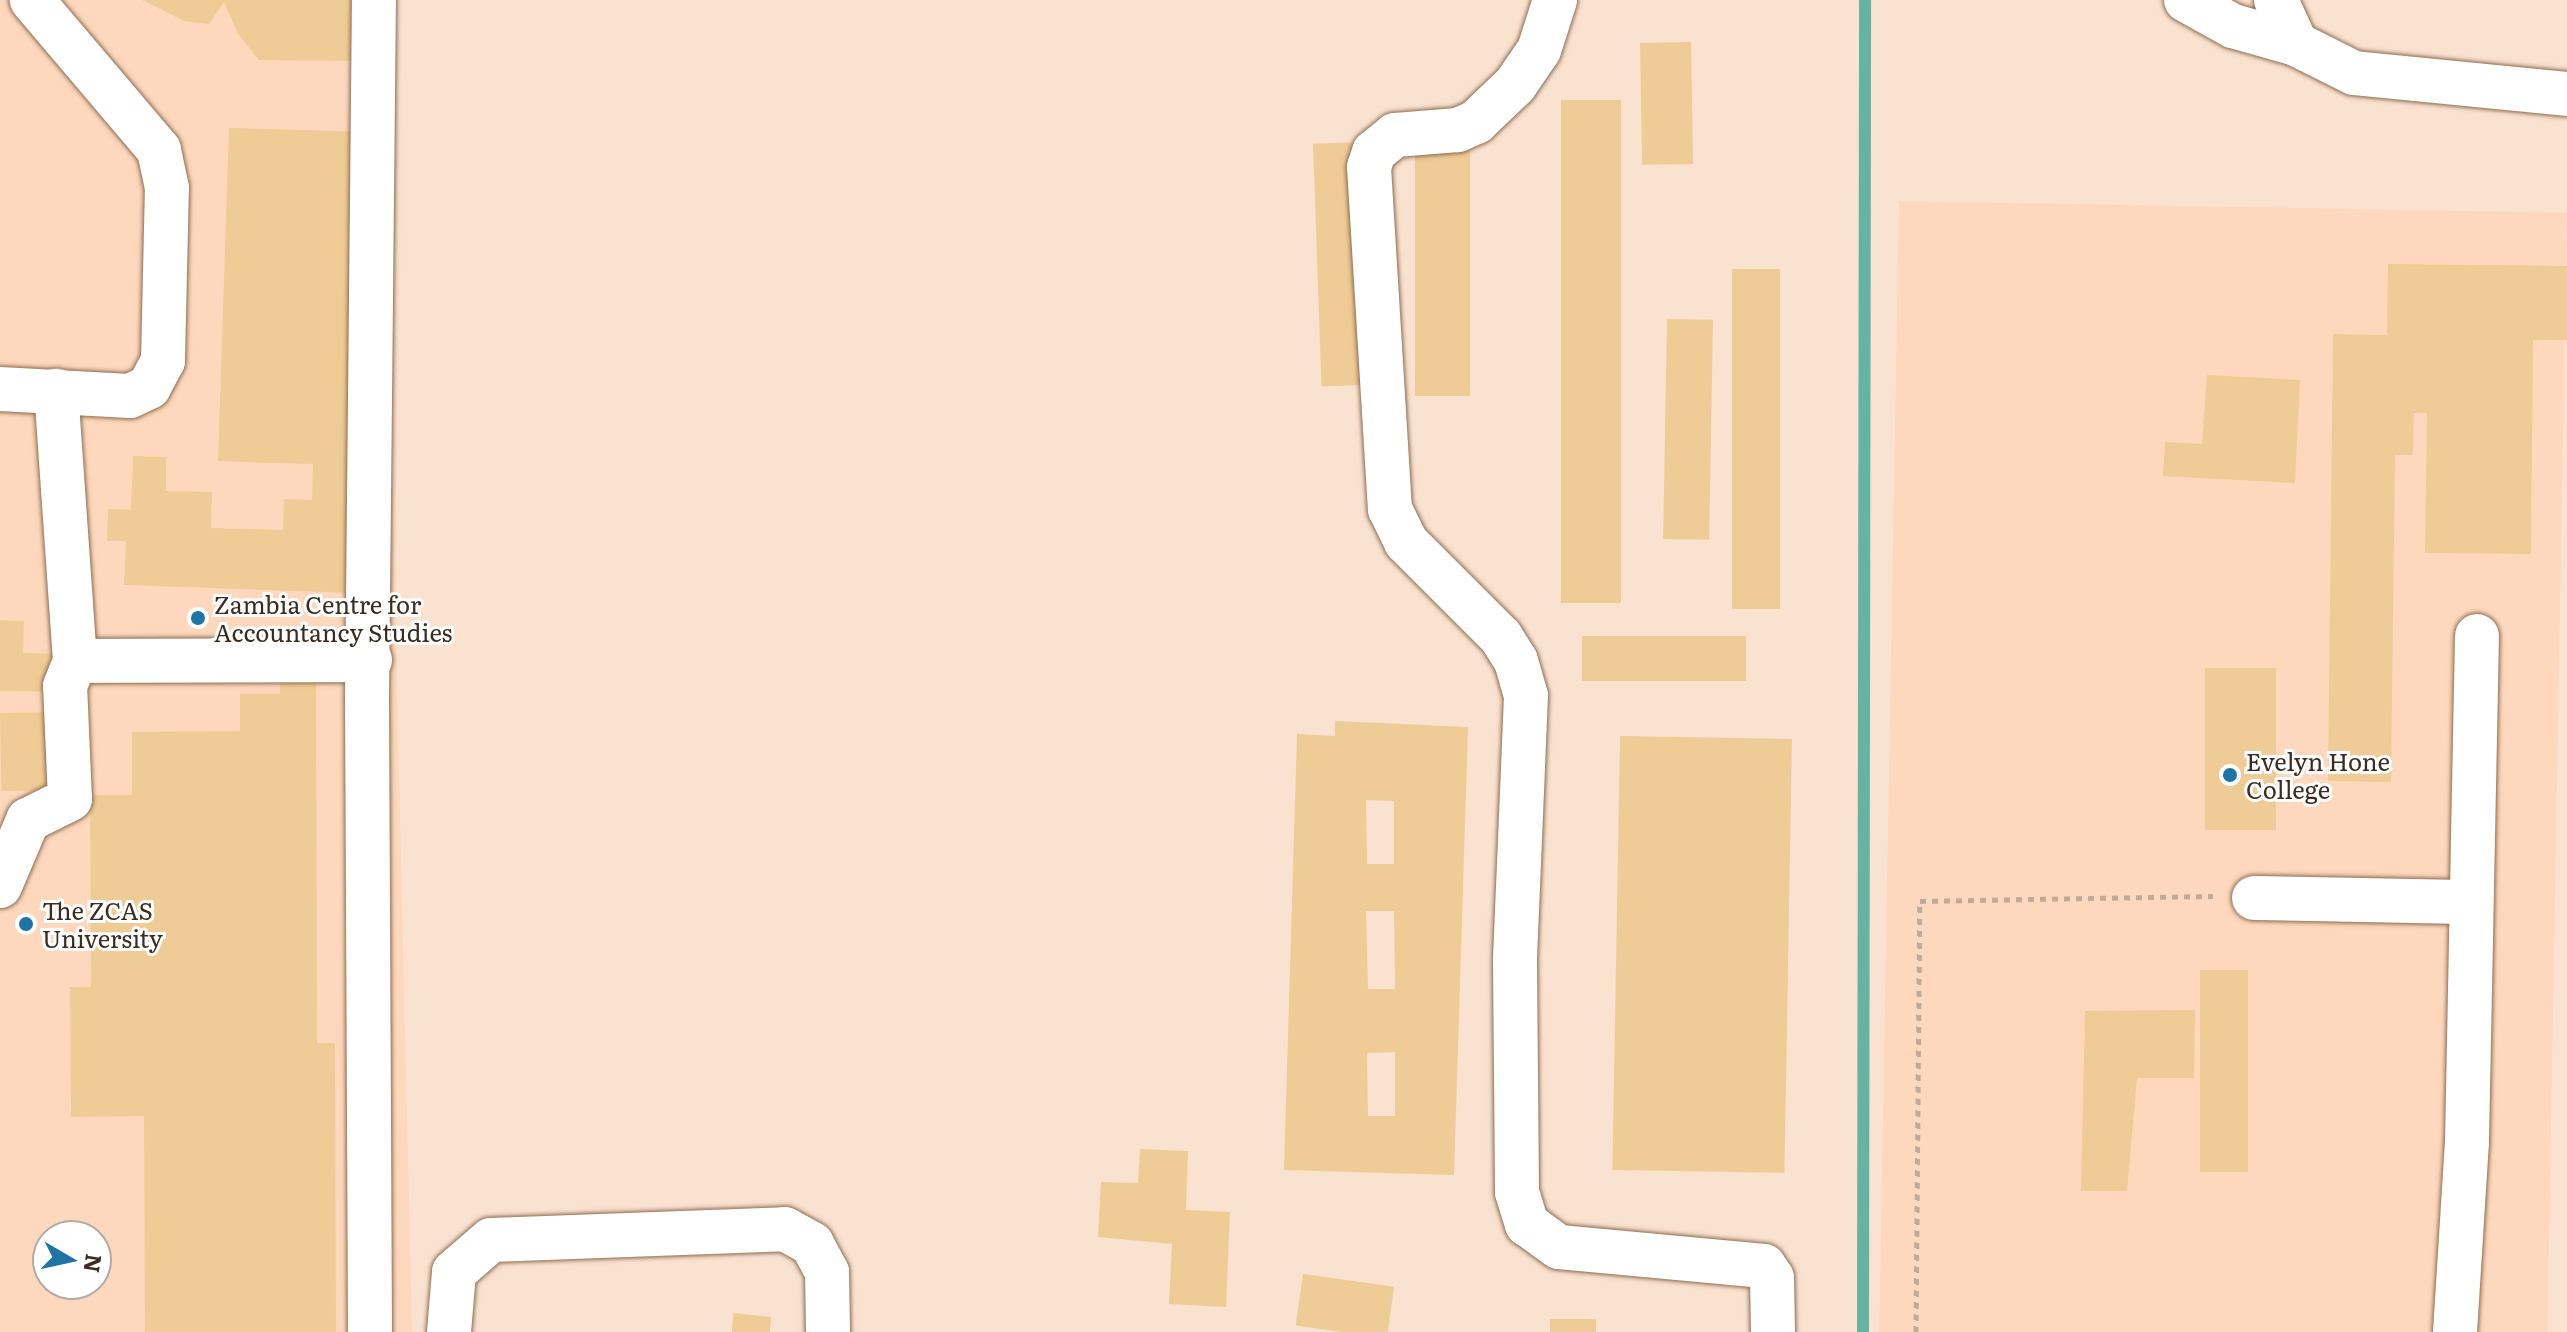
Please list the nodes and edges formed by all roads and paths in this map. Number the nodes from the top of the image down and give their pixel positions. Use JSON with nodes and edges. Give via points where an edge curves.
{"nodes":[{"id":1,"x":32,"y":0,"type":"edge"},
{"id":2,"x":374,"y":0,"type":"edge"},
{"id":3,"x":1555,"y":0,"type":"edge"},
{"id":4,"x":2186,"y":0,"type":"edge"},
{"id":5,"x":2276,"y":0,"type":"edge"},
{"id":6,"x":2296,"y":44,"type":"junction"},
{"id":7,"x":2567,"y":94,"type":"edge"},
{"id":8,"x":0,"y":389,"type":"edge"},
{"id":9,"x":56,"y":391,"type":"junction"},
{"id":10,"x":2477,"y":636,"type":"dead end"},
{"id":11,"x":370,"y":660,"type":"junction"},
{"id":12,"x":75,"y":661,"type":"junction"},
{"id":13,"x":0,"y":886,"type":"edge"},
{"id":14,"x":2254,"y":898,"type":"joint"},
{"id":15,"x":2469,"y":902,"type":"junction"},
{"id":16,"x":370,"y":1332,"type":"edge"},
{"id":17,"x":449,"y":1332,"type":"edge"},
{"id":18,"x":828,"y":1332,"type":"edge"},
{"id":19,"x":1773,"y":1332,"type":"edge"},
{"id":20,"x":1916,"y":1332,"type":"edge"},
{"id":21,"x":2455,"y":1332,"type":"edge"}],
"edges":[{"from":1,"to":9,"type":"lane","via":[[159,150],[167,188],[163,361],[149,387],[130,396]]},
{"from":2,"to":11,"type":"lane"},
{"from":3,"to":19,"type":"lane","via":[[1539,50],[1515,85],[1483,115],[1458,130],[1395,135],[1374,152],[1369,167],[1390,509],[1406,542],[1501,637],[1516,661],[1526,696],[1515,976],[1517,1192],[1527,1224],[1559,1247],[1764,1266],[1772,1278]]},
{"from":4,"to":6,"type":"lane","via":[[2233,26]]},
{"from":5,"to":6,"type":"lane"},
{"from":6,"to":7,"type":"lane","via":[[2354,73]]},
{"from":8,"to":9,"type":"lane"},
{"from":9,"to":12,"type":"lane"},
{"from":10,"to":15,"type":"lane"},
{"from":11,"to":12,"type":"lane"},
{"from":11,"to":16,"type":"lane"},
{"from":12,"to":13,"type":"lane","via":[[65,686],[70,799],[28,820]]},
{"from":14,"to":15,"type":"lane"},
{"from":14,"to":20,"type":"path","via":[[1920,901]]},
{"from":15,"to":21,"type":"lane","via":[[2467,1142]]},
{"from":17,"to":18,"type":"lane","via":[[454,1272],[491,1240],[785,1229],[812,1244],[827,1272]]}]}
